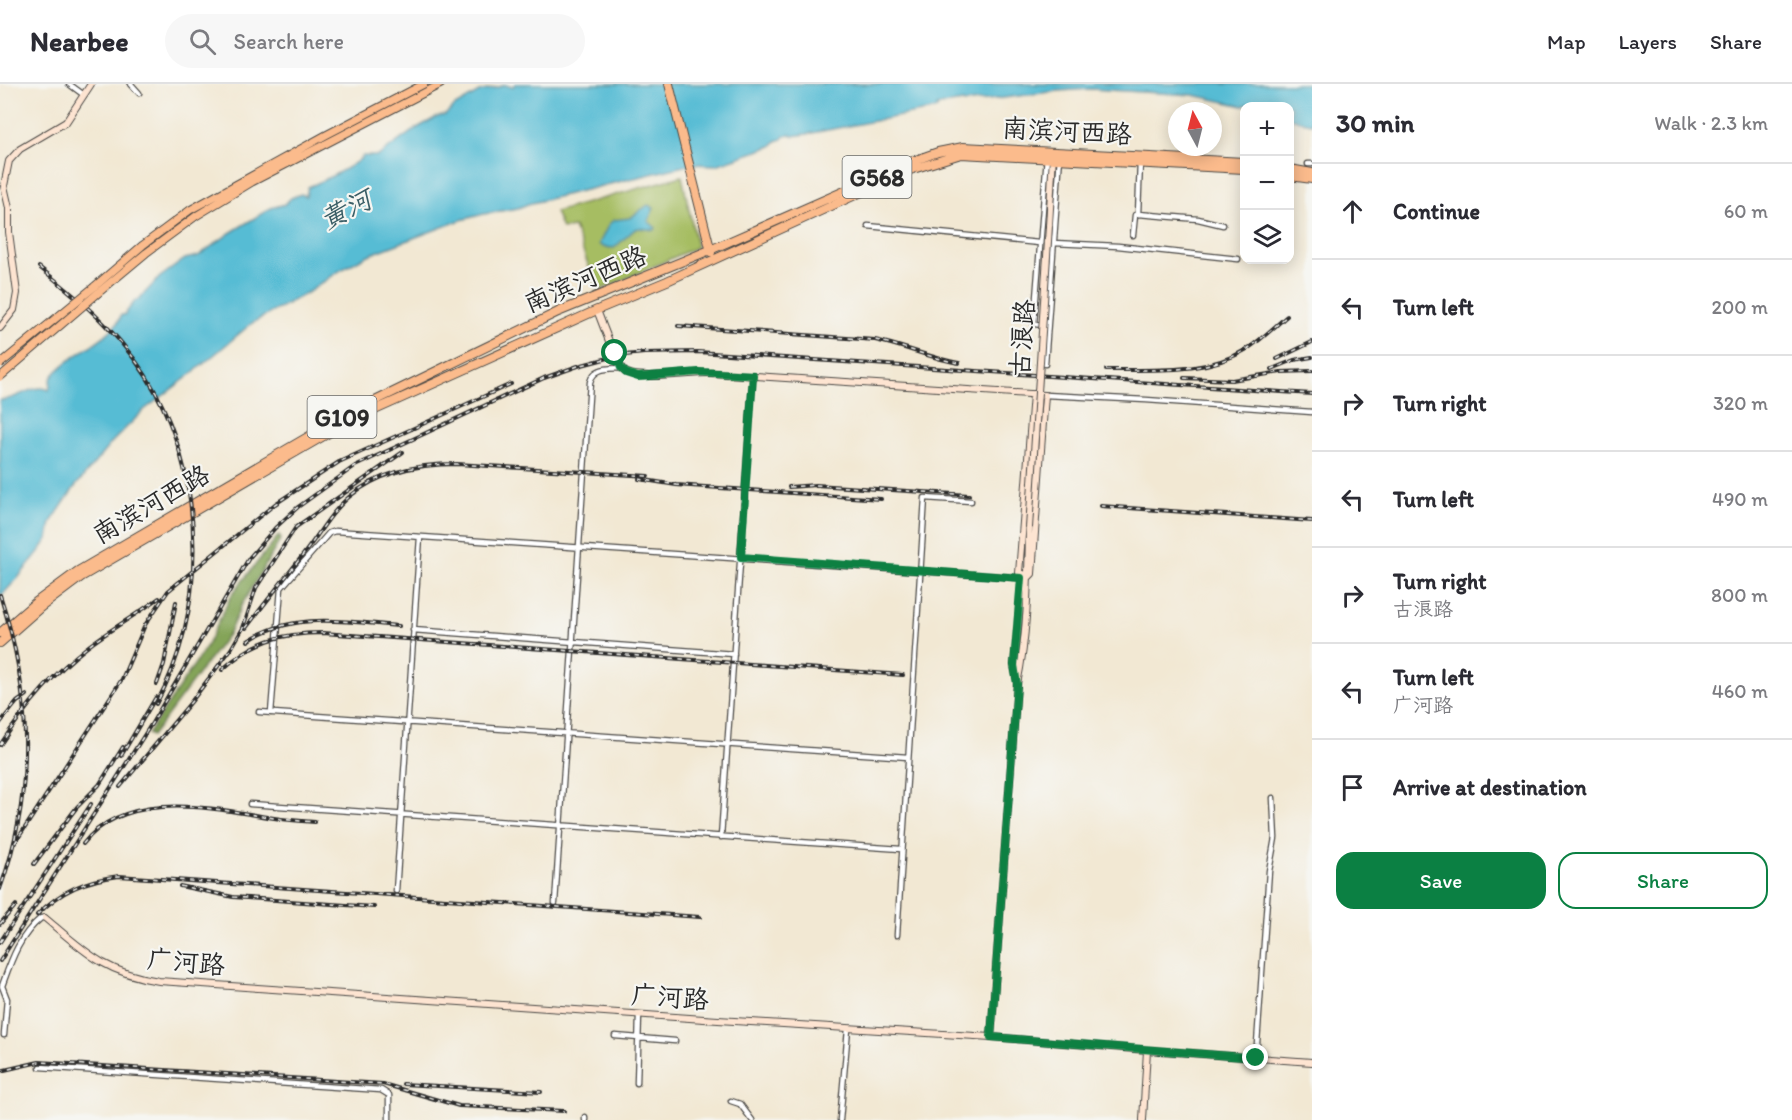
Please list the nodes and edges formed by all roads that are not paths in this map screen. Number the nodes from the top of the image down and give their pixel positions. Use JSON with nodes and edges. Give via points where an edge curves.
{"nodes":[{"id":1,"x":69,"y":84,"type":"edge"},
{"id":2,"x":91,"y":84,"type":"edge"},
{"id":3,"x":131,"y":84,"type":"edge"},
{"id":4,"x":424,"y":84,"type":"edge"},
{"id":5,"x":441,"y":84,"type":"edge"},
{"id":6,"x":669,"y":84,"type":"edge"},
{"id":7,"x":139,"y":93,"type":"dead end"},
{"id":8,"x":84,"y":95,"type":"junction"},
{"id":9,"x":1053,"y":154,"type":"junction"},
{"id":10,"x":1140,"y":162,"type":"junction"},
{"id":11,"x":1240,"y":162,"type":"edge"},
{"id":12,"x":1240,"y":169,"type":"edge"},
{"id":13,"x":1294,"y":170,"type":"edge"},
{"id":14,"x":1312,"y":173,"type":"edge"},
{"id":15,"x":1294,"y":177,"type":"edge"},
{"id":16,"x":251,"y":179,"type":"junction"},
{"id":17,"x":1312,"y":179,"type":"edge"},
{"id":18,"x":1138,"y":214,"type":"junction"},
{"id":19,"x":1223,"y":225,"type":"dead end"},
{"id":20,"x":868,"y":226,"type":"dead end"},
{"id":21,"x":1133,"y":235,"type":"dead end"},
{"id":22,"x":1039,"y":243,"type":"junction"},
{"id":23,"x":1054,"y":243,"type":"junction"},
{"id":24,"x":710,"y":249,"type":"junction"},
{"id":25,"x":1238,"y":259,"type":"dead end"},
{"id":26,"x":714,"y":260,"type":"junction"},
{"id":27,"x":96,"y":290,"type":"junction"},
{"id":28,"x":597,"y":310,"type":"junction"},
{"id":29,"x":1048,"y":325,"type":"junction"},
{"id":30,"x":0,"y":328,"type":"edge"},
{"id":31,"x":0,"y":364,"type":"edge"},
{"id":32,"x":1045,"y":364,"type":"dead end"},
{"id":33,"x":621,"y":368,"type":"junction"},
{"id":34,"x":753,"y":375,"type":"junction"},
{"id":35,"x":0,"y":377,"type":"edge"},
{"id":36,"x":1033,"y":394,"type":"junction"},
{"id":37,"x":1046,"y":395,"type":"junction"},
{"id":38,"x":1312,"y":412,"type":"edge"},
{"id":39,"x":971,"y":501,"type":"dead end"},
{"id":40,"x":420,"y":537,"type":"junction"},
{"id":41,"x":578,"y":548,"type":"junction"},
{"id":42,"x":741,"y":557,"type":"junction"},
{"id":43,"x":920,"y":570,"type":"junction"},
{"id":44,"x":1025,"y":578,"type":"junction"},
{"id":45,"x":413,"y":630,"type":"junction"},
{"id":46,"x":0,"y":633,"type":"edge"},
{"id":47,"x":573,"y":641,"type":"junction"},
{"id":48,"x":0,"y":643,"type":"edge"},
{"id":49,"x":734,"y":654,"type":"junction"},
{"id":50,"x":259,"y":712,"type":"dead end"},
{"id":51,"x":271,"y":713,"type":"junction"},
{"id":52,"x":407,"y":722,"type":"junction"},
{"id":53,"x":567,"y":733,"type":"junction"},
{"id":54,"x":727,"y":744,"type":"junction"},
{"id":55,"x":908,"y":757,"type":"junction"},
{"id":56,"x":1273,"y":798,"type":"dead end"},
{"id":57,"x":250,"y":804,"type":"dead end"},
{"id":58,"x":400,"y":815,"type":"junction"},
{"id":59,"x":559,"y":827,"type":"junction"},
{"id":60,"x":721,"y":837,"type":"junction"},
{"id":61,"x":901,"y":849,"type":"junction"},
{"id":62,"x":396,"y":891,"type":"dead end"},
{"id":63,"x":555,"y":903,"type":"dead end"},
{"id":64,"x":45,"y":918,"type":"joint"},
{"id":65,"x":897,"y":935,"type":"dead end"},
{"id":66,"x":639,"y":1015,"type":"junction"},
{"id":67,"x":848,"y":1029,"type":"junction"},
{"id":68,"x":4,"y":1035,"type":"dead end"},
{"id":69,"x":615,"y":1036,"type":"dead end"},
{"id":70,"x":991,"y":1037,"type":"junction"},
{"id":71,"x":639,"y":1038,"type":"junction"},
{"id":72,"x":675,"y":1041,"type":"dead end"},
{"id":73,"x":1147,"y":1050,"type":"junction"},
{"id":74,"x":1256,"y":1058,"type":"junction"},
{"id":75,"x":1312,"y":1062,"type":"edge"},
{"id":76,"x":40,"y":1067,"type":"dead end"},
{"id":77,"x":637,"y":1083,"type":"dead end"},
{"id":78,"x":731,"y":1101,"type":"dead end"},
{"id":79,"x":389,"y":1120,"type":"edge"},
{"id":80,"x":752,"y":1120,"type":"edge"},
{"id":81,"x":840,"y":1120,"type":"edge"},
{"id":82,"x":1143,"y":1120,"type":"edge"}],
"edges":[{"from":1,"to":8,"type":"street"},
{"from":2,"to":8,"type":"street"},
{"from":3,"to":7,"type":"street"},
{"from":4,"to":16,"type":"main road"},
{"from":5,"to":16,"type":"main road"},
{"from":6,"to":24,"type":"highway"},
{"from":8,"to":30,"type":"street","via":[[66,122],[20,149],[9,162],[4,186],[17,294],[15,310]]},
{"from":9,"to":10,"type":"highway","name":"南滨河西路","number":"G568"},
{"from":9,"to":11,"type":"highway","name":"南滨河西路","number":"G568"},
{"from":9,"to":22,"type":"street"},
{"from":9,"to":23,"type":"street"},
{"from":9,"to":24,"type":"highway","name":"南滨河西路","number":"G568","via":[[963,147],[938,152]]},
{"from":9,"to":26,"type":"highway","name":"南滨河西路","number":"G568","via":[[961,154],[944,159],[910,170]]},
{"from":9,"to":44,"type":"street","name":"古浪路","bridge":true},
{"from":10,"to":12,"type":"highway","name":"南滨河西路","number":"G568"},
{"from":10,"to":18,"type":"street"},
{"from":13,"to":14,"type":"highway"},
{"from":15,"to":17,"type":"highway"},
{"from":16,"to":27,"type":"main road","via":[[190,210],[144,245]]},
{"from":18,"to":19,"type":"street"},
{"from":18,"to":21,"type":"street"},
{"from":20,"to":22,"type":"street"},
{"from":22,"to":29,"type":"street","via":[[1034,324]]},
{"from":23,"to":25,"type":"street"},
{"from":23,"to":29,"type":"street"},
{"from":24,"to":26,"type":"highway"},
{"from":24,"to":46,"type":"highway","name":"南滨河西路","number":"G109","via":[[558,312],[342,417],[78,571]]},
{"from":26,"to":28,"type":"highway","number":"G109"},
{"from":27,"to":31,"type":"main road","bridge":true},
{"from":27,"to":35,"type":"main road","bridge":true},
{"from":28,"to":33,"type":"street"},
{"from":28,"to":48,"type":"highway","name":"南滨河西路","number":"G109","via":[[346,423],[81,577]]},
{"from":29,"to":32,"type":"street"},
{"from":33,"to":34,"type":"street","via":[[638,377],[699,372]]},
{"from":33,"to":41,"type":"street","via":[[599,370],[591,376]]},
{"from":34,"to":36,"type":"street"},
{"from":34,"to":42,"type":"street"},
{"from":36,"to":37,"type":"street"},
{"from":36,"to":44,"type":"street","name":"古浪路","via":[[1019,573]]},
{"from":37,"to":38,"type":"street"},
{"from":37,"to":44,"type":"street","name":"古浪路","via":[[1032,574]]},
{"from":39,"to":43,"type":"street","via":[[925,498]]},
{"from":40,"to":41,"type":"street"},
{"from":40,"to":45,"type":"street"},
{"from":40,"to":51,"type":"street","via":[[329,533],[283,584]]},
{"from":41,"to":42,"type":"street"},
{"from":41,"to":47,"type":"street"},
{"from":42,"to":43,"type":"street"},
{"from":42,"to":49,"type":"street"},
{"from":43,"to":44,"type":"street"},
{"from":43,"to":55,"type":"street"},
{"from":44,"to":70,"type":"street","name":"古浪路","via":[[1014,665],[1017,684]]},
{"from":45,"to":47,"type":"street"},
{"from":45,"to":52,"type":"street"},
{"from":47,"to":49,"type":"street"},
{"from":47,"to":53,"type":"street"},
{"from":49,"to":54,"type":"street"},
{"from":50,"to":51,"type":"street"},
{"from":51,"to":52,"type":"street"},
{"from":52,"to":53,"type":"street"},
{"from":52,"to":58,"type":"street"},
{"from":53,"to":54,"type":"street"},
{"from":53,"to":59,"type":"street"},
{"from":54,"to":55,"type":"street"},
{"from":54,"to":60,"type":"street"},
{"from":55,"to":61,"type":"street"},
{"from":56,"to":74,"type":"street","via":[[1275,838],[1269,871]]},
{"from":57,"to":58,"type":"street"},
{"from":58,"to":59,"type":"street"},
{"from":58,"to":62,"type":"street"},
{"from":59,"to":60,"type":"street"},
{"from":59,"to":63,"type":"street"},
{"from":60,"to":61,"type":"street"},
{"from":61,"to":65,"type":"street"},
{"from":64,"to":66,"type":"street","name":"广河路","via":[[100,962],[139,978]]},
{"from":64,"to":68,"type":"street","via":[[30,927],[10,959],[2,986],[7,999]]},
{"from":66,"to":67,"type":"street","name":"广河路"},
{"from":66,"to":71,"type":"street"},
{"from":67,"to":70,"type":"street","name":"广河路"},
{"from":67,"to":81,"type":"street"},
{"from":69,"to":71,"type":"street"},
{"from":70,"to":73,"type":"street","name":"广河路"},
{"from":71,"to":72,"type":"street"},
{"from":71,"to":77,"type":"street"},
{"from":73,"to":74,"type":"street","name":"广河路"},
{"from":73,"to":82,"type":"street"},
{"from":74,"to":75,"type":"street","name":"广河路"},
{"from":76,"to":79,"type":"street","via":[[381,1090],[389,1095]]},
{"from":78,"to":80,"type":"street","via":[[740,1104]]}]}
